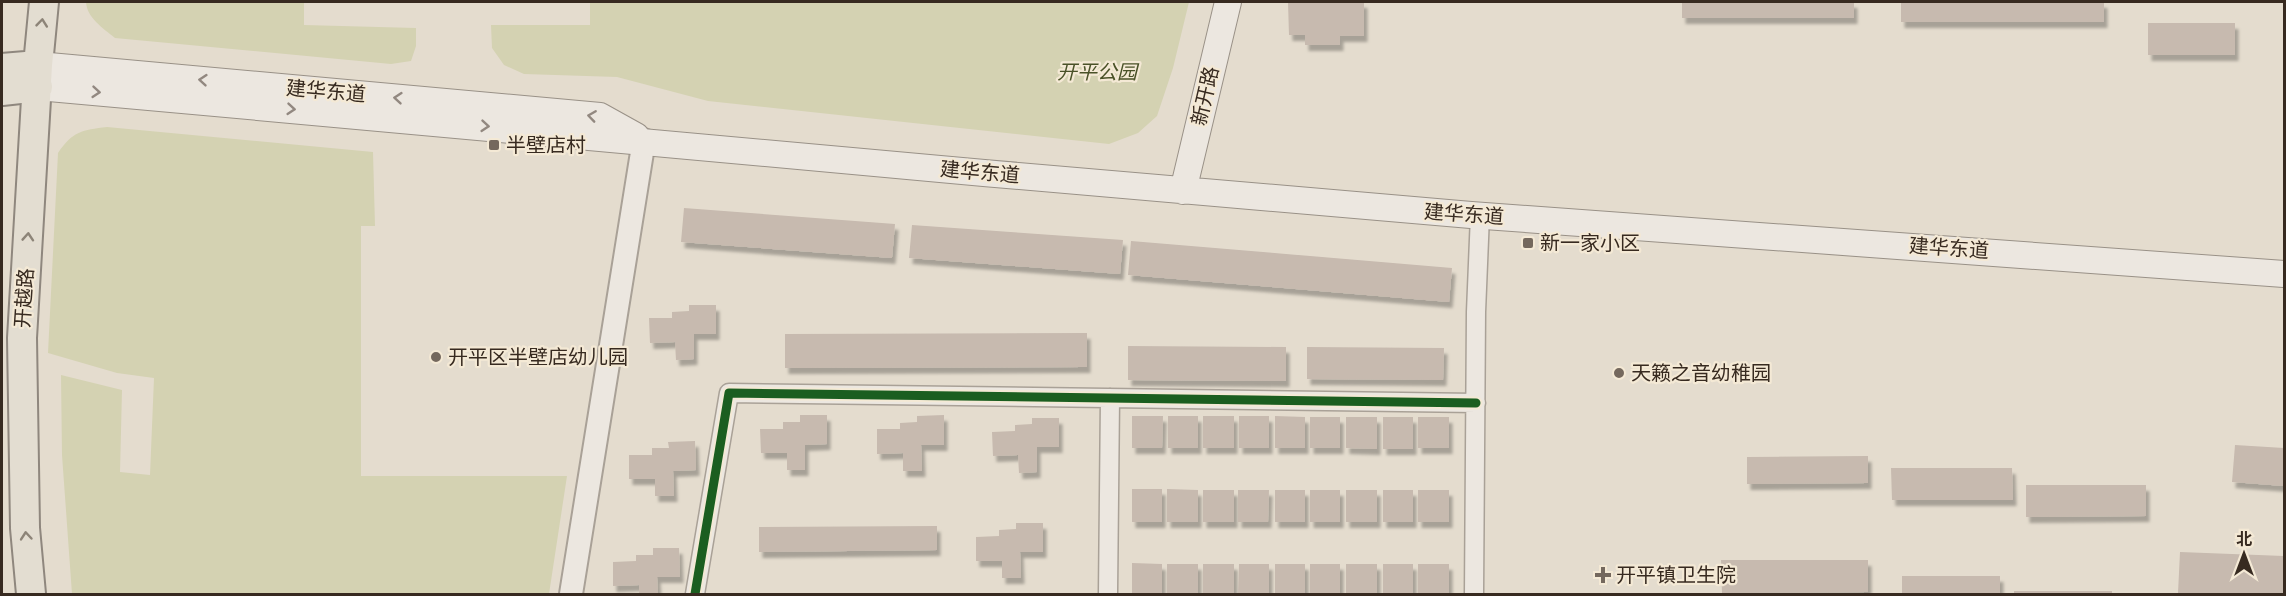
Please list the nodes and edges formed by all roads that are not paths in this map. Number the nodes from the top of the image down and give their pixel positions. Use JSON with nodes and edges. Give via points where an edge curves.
{"nodes":[{"id":1,"x":45,"y":2,"type":"edge"},
{"id":2,"x":1228,"y":2,"type":"edge"},
{"id":3,"x":2,"y":68,"type":"edge"},
{"id":4,"x":38,"y":76,"type":"junction"},
{"id":5,"x":2,"y":91,"type":"edge"},
{"id":6,"x":644,"y":140,"type":"junction"},
{"id":7,"x":1183,"y":191,"type":"junction"},
{"id":8,"x":1480,"y":215,"type":"junction"},
{"id":9,"x":2284,"y":274,"type":"edge"},
{"id":10,"x":1110,"y":398,"type":"junction"},
{"id":11,"x":1476,"y":403,"type":"junction"},
{"id":12,"x":31,"y":594,"type":"edge"},
{"id":13,"x":571,"y":594,"type":"edge"},
{"id":14,"x":695,"y":594,"type":"edge"},
{"id":15,"x":1108,"y":594,"type":"edge"},
{"id":16,"x":1474,"y":594,"type":"edge"}],
"edges":[{"from":4,"to":1,"type":"main road","name":"开越路","one_way":true},
{"from":2,"to":7,"type":"main road","name":"新开路"},
{"from":3,"to":4,"type":"main road","name":"建华东道"},
{"from":4,"to":5,"type":"main road","name":"建华东道"},
{"from":4,"to":6,"type":"main road","name":"建华东道"},
{"from":12,"to":4,"type":"main road","name":"开越路","one_way":true,"via":[[25,528],[22,338]]},
{"from":6,"to":7,"type":"main road","name":"建华东道"},
{"from":6,"to":13,"type":"street"},
{"from":7,"to":8,"type":"main road","name":"建华东道"},
{"from":8,"to":9,"type":"main road","name":"建华东道"},
{"from":8,"to":11,"type":"street"},
{"from":10,"to":11,"type":"street"},
{"from":10,"to":14,"type":"street","via":[[729,393]]},
{"from":10,"to":15,"type":"street"},
{"from":11,"to":16,"type":"street"}]}
